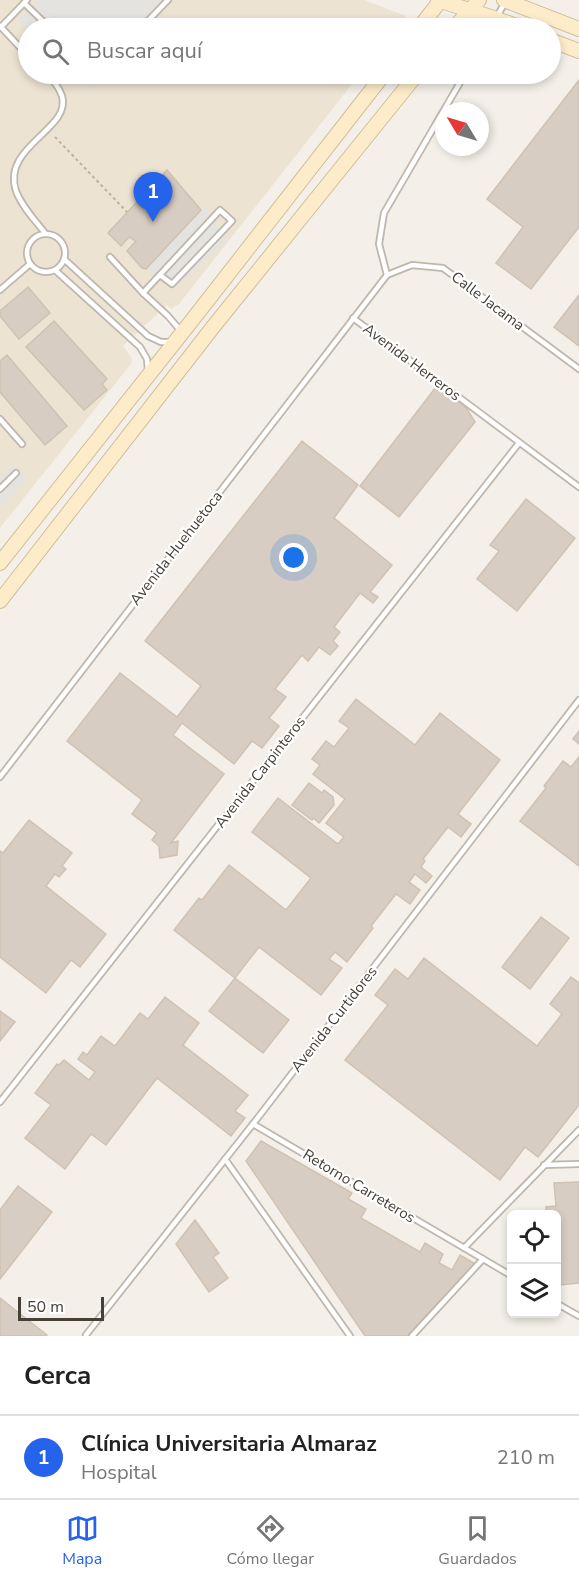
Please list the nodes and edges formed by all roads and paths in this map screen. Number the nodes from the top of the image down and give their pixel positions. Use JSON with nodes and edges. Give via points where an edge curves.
{"nodes":[{"id":1,"x":168,"y":0,"type":"edge"},
{"id":2,"x":440,"y":0,"type":"edge"},
{"id":3,"x":505,"y":0,"type":"edge"},
{"id":4,"x":26,"y":2,"type":"edge"},
{"id":5,"x":475,"y":5,"type":"edge"},
{"id":6,"x":41,"y":18,"type":"edge"},
{"id":7,"x":151,"y":18,"type":"edge"},
{"id":8,"x":426,"y":18,"type":"edge"},
{"id":9,"x":463,"y":18,"type":"edge"},
{"id":10,"x":488,"y":18,"type":"edge"},
{"id":11,"x":497,"y":18,"type":"edge"},
{"id":12,"x":551,"y":18,"type":"edge"},
{"id":13,"x":561,"y":22,"type":"edge"},
{"id":14,"x":0,"y":27,"type":"edge"},
{"id":15,"x":579,"y":29,"type":"edge"},
{"id":16,"x":561,"y":44,"type":"edge"},
{"id":17,"x":18,"y":46,"type":"edge"},
{"id":18,"x":579,"y":51,"type":"edge"},
{"id":19,"x":57,"y":84,"type":"edge"},
{"id":20,"x":376,"y":84,"type":"edge"},
{"id":21,"x":409,"y":84,"type":"edge"},
{"id":22,"x":459,"y":84,"type":"edge"},
{"id":23,"x":55,"y":137,"type":"dead end"},
{"id":24,"x":127,"y":212,"type":"dead end"},
{"id":25,"x":45,"y":233,"type":"junction"},
{"id":26,"x":110,"y":256,"type":"dead end"},
{"id":27,"x":64,"y":259,"type":"junction"},
{"id":28,"x":30,"y":264,"type":"junction"},
{"id":29,"x":55,"y":270,"type":"junction"},
{"id":30,"x":160,"y":275,"type":"junction"},
{"id":31,"x":387,"y":275,"type":"junction"},
{"id":32,"x":0,"y":290,"type":"edge"},
{"id":33,"x":143,"y":293,"type":"junction"},
{"id":34,"x":196,"y":314,"type":"junction"},
{"id":35,"x":353,"y":318,"type":"junction"},
{"id":36,"x":134,"y":323,"type":"junction"},
{"id":37,"x":213,"y":327,"type":"junction"},
{"id":38,"x":126,"y":333,"type":"junction"},
{"id":39,"x":178,"y":337,"type":"junction"},
{"id":40,"x":579,"y":369,"type":"edge"},
{"id":41,"x":148,"y":375,"type":"junction"},
{"id":42,"x":0,"y":419,"type":"edge"},
{"id":43,"x":519,"y":442,"type":"junction"},
{"id":44,"x":22,"y":444,"type":"dead end"},
{"id":45,"x":16,"y":473,"type":"dead end"},
{"id":46,"x":579,"y":487,"type":"edge"},
{"id":47,"x":0,"y":489,"type":"edge"},
{"id":48,"x":0,"y":563,"type":"edge"},
{"id":49,"x":4,"y":593,"type":"edge"},
{"id":50,"x":579,"y":700,"type":"edge"},
{"id":51,"x":0,"y":777,"type":"edge"},
{"id":52,"x":0,"y":1102,"type":"edge"},
{"id":53,"x":253,"y":1124,"type":"junction"},
{"id":54,"x":579,"y":1130,"type":"edge"},
{"id":55,"x":225,"y":1159,"type":"junction"},
{"id":56,"x":579,"y":1164,"type":"edge"},
{"id":57,"x":544,"y":1165,"type":"junction"},
{"id":58,"x":464,"y":1248,"type":"junction"},
{"id":59,"x":483,"y":1259,"type":"junction"},
{"id":60,"x":507,"y":1273,"type":"edge"},
{"id":61,"x":561,"y":1306,"type":"edge"},
{"id":62,"x":579,"y":1316,"type":"edge"},
{"id":63,"x":86,"y":1335,"type":"edge"},
{"id":64,"x":350,"y":1336,"type":"edge"},
{"id":65,"x":412,"y":1336,"type":"edge"}],
"edges":[{"from":1,"to":7,"type":"lane"},
{"from":2,"to":5,"type":"main road"},
{"from":2,"to":8,"type":"main road"},
{"from":3,"to":11,"type":"lane"},
{"from":3,"to":12,"type":"main road"},
{"from":4,"to":6,"type":"lane"},
{"from":4,"to":14,"type":"lane"},
{"from":5,"to":9,"type":"main road"},
{"from":5,"to":10,"type":"main road"},
{"from":13,"to":15,"type":"main road"},
{"from":14,"to":17,"type":"lane"},
{"from":16,"to":18,"type":"main road"},
{"from":19,"to":25,"type":"lane","via":[[63,98],[60,115],[21,156],[15,170],[15,189]]},
{"from":20,"to":34,"type":"main road"},
{"from":21,"to":37,"type":"main road"},
{"from":22,"to":31,"type":"lane","via":[[384,213],[379,244]]},
{"from":23,"to":24,"type":"path"},
{"from":25,"to":27,"type":"lane","via":[[53,234],[64,244]]},
{"from":25,"to":28,"type":"lane","via":[[28,244]]},
{"from":26,"to":33,"type":"lane"},
{"from":27,"to":29,"type":"lane"},
{"from":27,"to":36,"type":"lane"},
{"from":28,"to":29,"type":"lane","via":[[41,272]]},
{"from":28,"to":32,"type":"lane"},
{"from":29,"to":38,"type":"lane"},
{"from":30,"to":30,"type":"lane","via":[[220,210],[232,220],[172,284]]},
{"from":30,"to":33,"type":"lane"},
{"from":31,"to":35,"type":"lane","name":"Avenida Herreros"},
{"from":31,"to":40,"type":"lane","name":"Calle Jacama","via":[[412,266],[443,268]]},
{"from":33,"to":39,"type":"lane","via":[[168,316]]},
{"from":34,"to":37,"type":"main road"},
{"from":34,"to":39,"type":"main road"},
{"from":35,"to":43,"type":"lane","name":"Avenida Herreros"},
{"from":35,"to":51,"type":"lane","name":"Avenida Huehuetoca"},
{"from":36,"to":38,"type":"lane"},
{"from":36,"to":39,"type":"lane","via":[[154,340],[168,343]]},
{"from":37,"to":49,"type":"main road"},
{"from":38,"to":41,"type":"lane","via":[[144,353]]},
{"from":39,"to":41,"type":"main road"},
{"from":41,"to":48,"type":"main road"},
{"from":42,"to":44,"type":"lane"},
{"from":43,"to":46,"type":"lane","name":"Avenida Herreros"},
{"from":43,"to":52,"type":"lane","name":"Avenida Carpinteros"},
{"from":45,"to":47,"type":"lane"},
{"from":50,"to":53,"type":"lane","name":"Avenida Curtidores"},
{"from":53,"to":55,"type":"lane","name":"Avenida Curtidores"},
{"from":53,"to":58,"type":"lane","name":"Retorno Carreteros"},
{"from":54,"to":57,"type":"lane"},
{"from":55,"to":63,"type":"lane","name":"Avenida Curtidores"},
{"from":55,"to":64,"type":"lane"},
{"from":56,"to":57,"type":"lane"},
{"from":57,"to":58,"type":"lane"},
{"from":58,"to":59,"type":"lane","name":"Retorno Carreteros"},
{"from":59,"to":60,"type":"lane","name":"Retorno Carreteros"},
{"from":59,"to":65,"type":"lane"},
{"from":61,"to":62,"type":"lane"}]}
